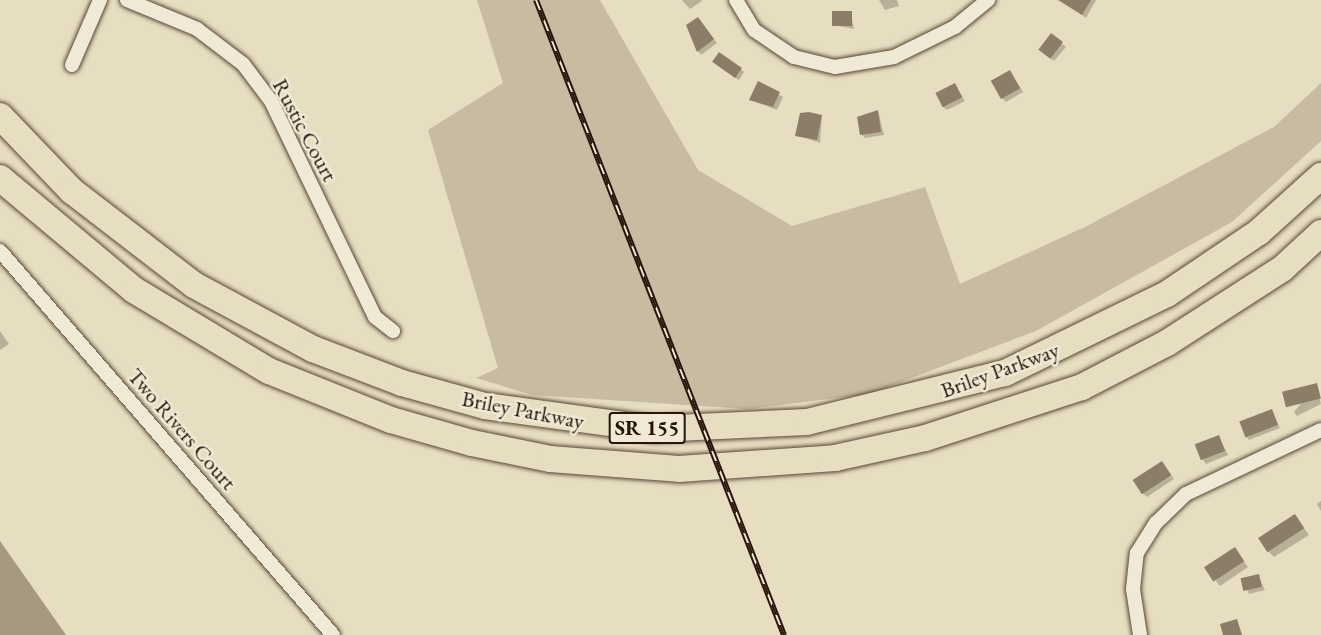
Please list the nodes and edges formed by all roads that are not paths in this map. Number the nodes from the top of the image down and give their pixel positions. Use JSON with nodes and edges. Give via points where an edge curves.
{"nodes":[{"id":1,"x":100,"y":0,"type":"edge"},
{"id":2,"x":127,"y":0,"type":"edge"},
{"id":3,"x":736,"y":0,"type":"edge"},
{"id":4,"x":988,"y":0,"type":"edge"},
{"id":5,"x":72,"y":65,"type":"dead end"},
{"id":6,"x":0,"y":116,"type":"edge"},
{"id":7,"x":1321,"y":176,"type":"edge"},
{"id":8,"x":0,"y":178,"type":"edge"},
{"id":9,"x":1321,"y":233,"type":"edge"},
{"id":10,"x":0,"y":251,"type":"edge"},
{"id":11,"x":393,"y":331,"type":"dead end"},
{"id":12,"x":1321,"y":430,"type":"edge"},
{"id":13,"x":333,"y":635,"type":"edge"},
{"id":14,"x":1140,"y":635,"type":"edge"}],
"edges":[{"from":1,"to":5,"type":"street"},
{"from":2,"to":11,"type":"street","name":"Rustic Court","via":[[198,29],[243,64],[271,101],[375,317]]},
{"from":3,"to":4,"type":"street","via":[[754,30],[794,57],[835,67],[894,57],[954,27]]},
{"from":6,"to":7,"type":"highway","name":"Briley Parkway","number":"SR 155","via":[[72,191],[194,285],[314,349],[402,383],[485,406],[654,429],[807,422],[1005,373],[1167,294],[1259,232]]},
{"from":8,"to":9,"type":"highway","name":"Briley Parkway","number":"SR 155","via":[[134,290],[269,371],[391,420],[472,443],[550,459],[680,469],[835,458],[926,438],[1082,387],[1167,343],[1282,269]]},
{"from":10,"to":13,"type":"street","name":"Two Rivers Court"},
{"from":12,"to":14,"type":"street","via":[[1186,494],[1156,523],[1137,553],[1133,590]]}]}
